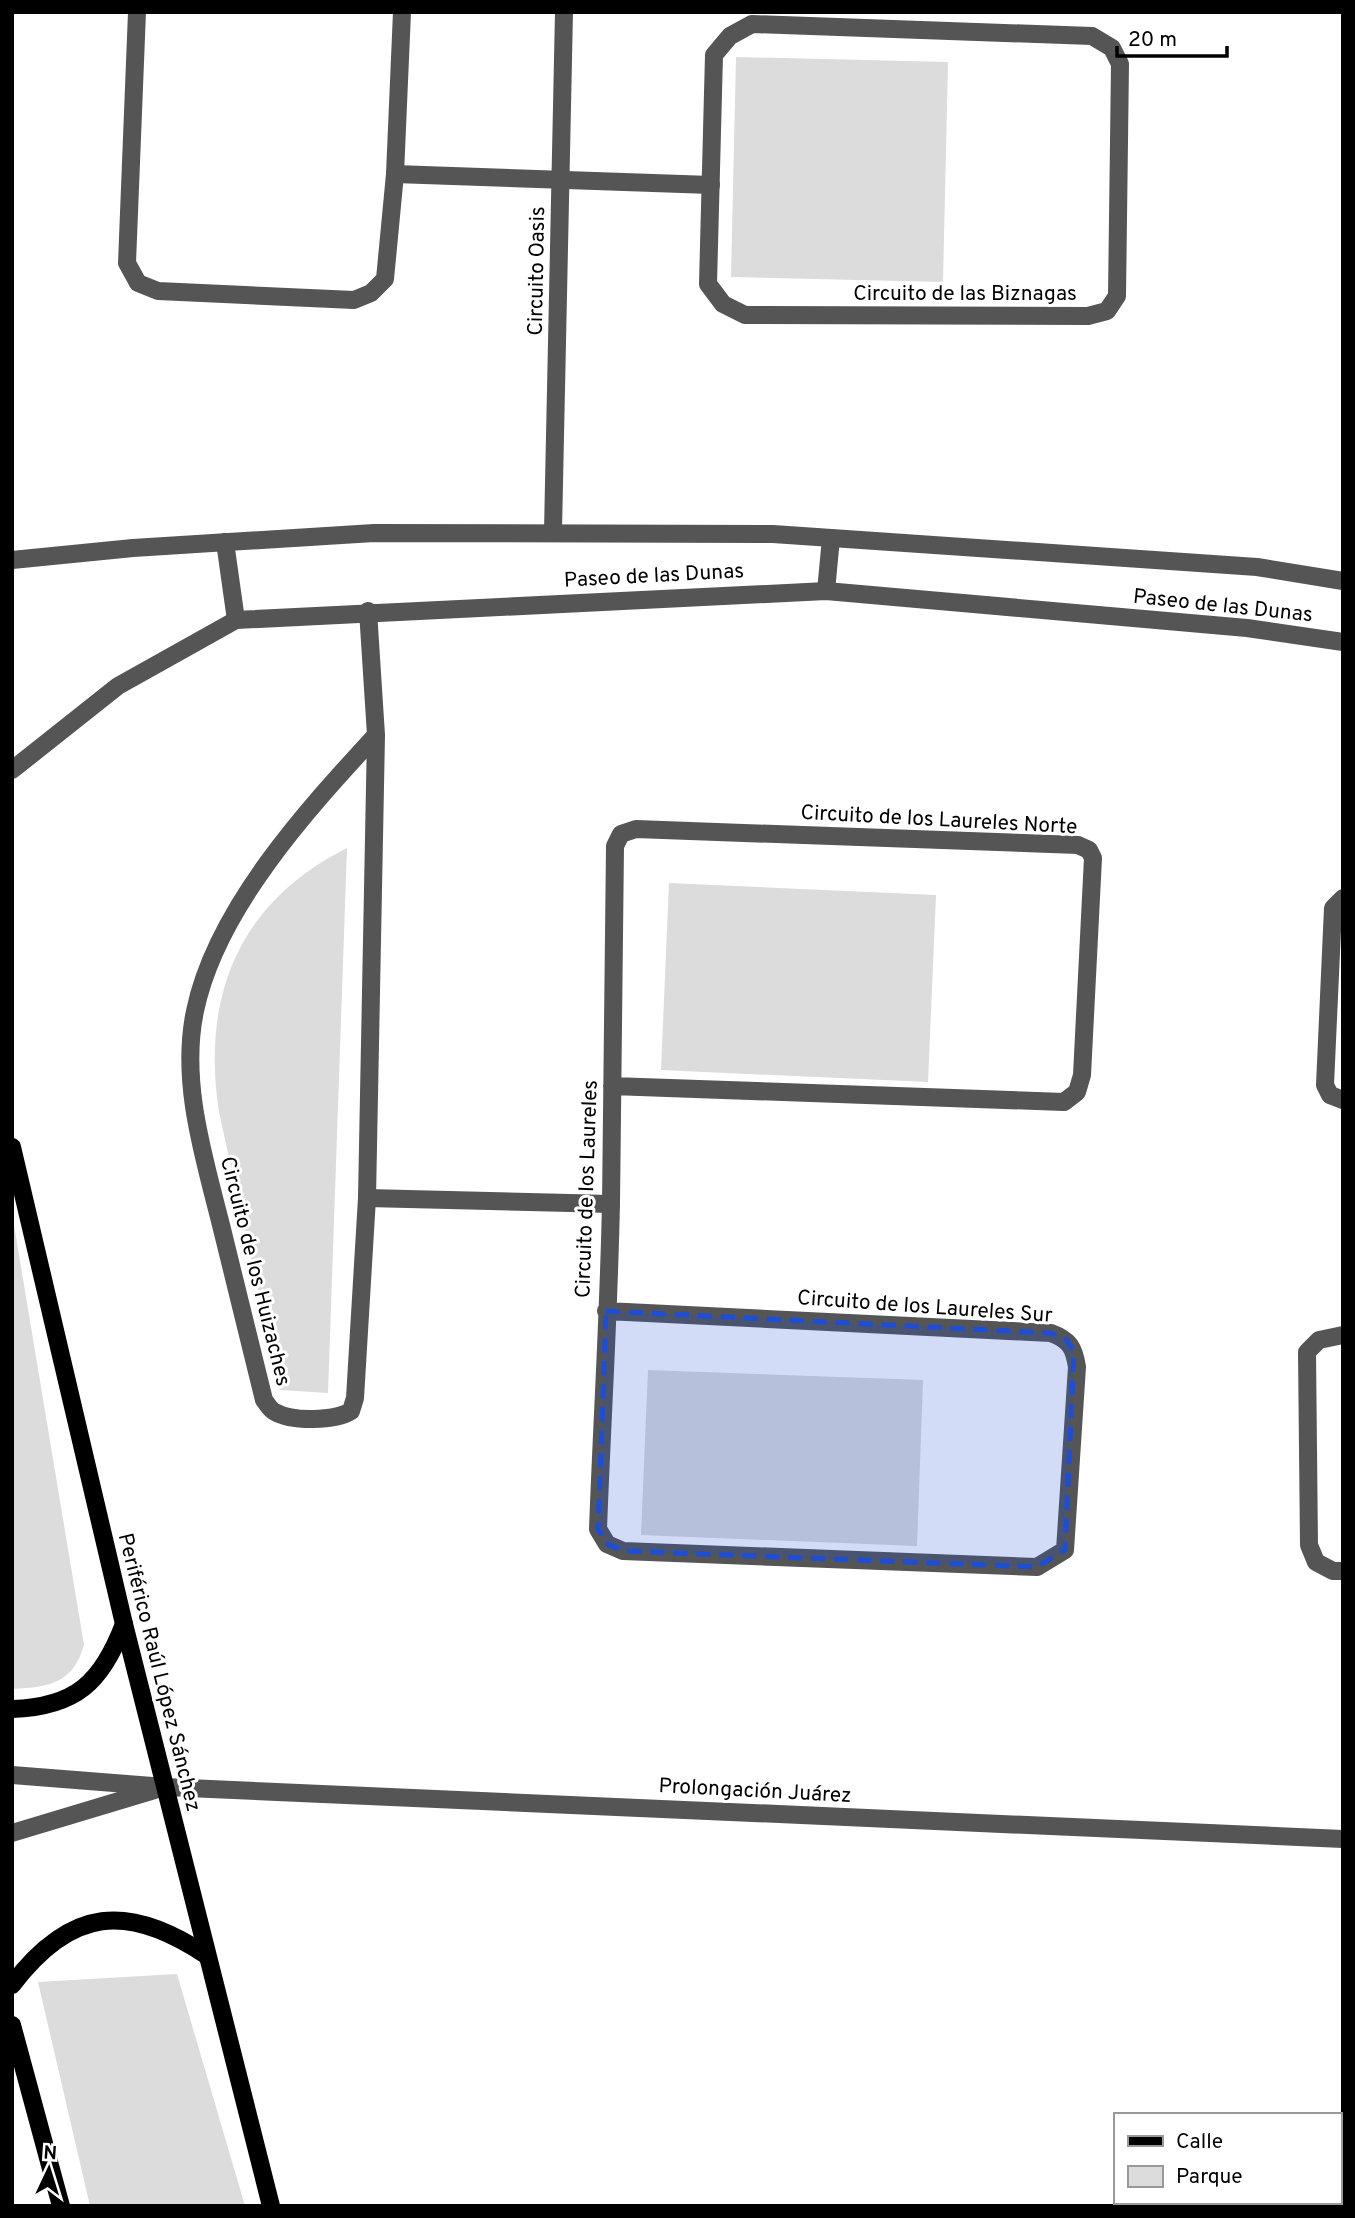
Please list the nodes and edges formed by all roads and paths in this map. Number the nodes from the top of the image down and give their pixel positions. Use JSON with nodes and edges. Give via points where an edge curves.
{"nodes":[{"id":1,"x":136,"y":12,"type":"edge"},
{"id":2,"x":402,"y":12,"type":"edge"},
{"id":3,"x":564,"y":12,"type":"edge"},
{"id":4,"x":395,"y":174,"type":"junction"},
{"id":5,"x":560,"y":180,"type":"junction"},
{"id":6,"x":711,"y":185,"type":"junction"},
{"id":7,"x":552,"y":531,"type":"junction"},
{"id":8,"x":831,"y":538,"type":"junction"},
{"id":9,"x":225,"y":542,"type":"junction"},
{"id":10,"x":12,"y":560,"type":"edge"},
{"id":11,"x":1343,"y":581,"type":"edge"},
{"id":12,"x":826,"y":591,"type":"junction"},
{"id":13,"x":368,"y":611,"type":"junction"},
{"id":14,"x":236,"y":620,"type":"junction"},
{"id":15,"x":1343,"y":642,"type":"edge"},
{"id":16,"x":376,"y":735,"type":"junction"},
{"id":17,"x":12,"y":770,"type":"edge"},
{"id":18,"x":621,"y":834,"type":"joint"},
{"id":19,"x":1343,"y":898,"type":"edge"},
{"id":20,"x":612,"y":1086,"type":"junction"},
{"id":21,"x":1343,"y":1100,"type":"edge"},
{"id":22,"x":12,"y":1147,"type":"edge"},
{"id":23,"x":367,"y":1198,"type":"junction"},
{"id":24,"x":611,"y":1204,"type":"junction"},
{"id":25,"x":606,"y":1311,"type":"junction"},
{"id":26,"x":1343,"y":1335,"type":"edge"},
{"id":27,"x":607,"y":1544,"type":"joint"},
{"id":28,"x":1343,"y":1571,"type":"edge"},
{"id":29,"x":124,"y":1624,"type":"junction"},
{"id":30,"x":12,"y":1709,"type":"edge"},
{"id":31,"x":12,"y":1775,"type":"edge"},
{"id":32,"x":165,"y":1787,"type":"junction"},
{"id":33,"x":12,"y":1833,"type":"edge"},
{"id":34,"x":1343,"y":1839,"type":"edge"},
{"id":35,"x":206,"y":1955,"type":"junction"},
{"id":36,"x":12,"y":1985,"type":"edge"},
{"id":37,"x":12,"y":2025,"type":"edge"},
{"id":38,"x":61,"y":2206,"type":"edge"},
{"id":39,"x":271,"y":2206,"type":"edge"}],
"edges":[{"from":1,"to":4,"type":"street","via":[[127,263],[138,283],[158,291],[354,300],[371,293],[385,279]]},
{"from":2,"to":4,"type":"street"},
{"from":3,"to":5,"type":"street","name":"Circuito Oasis"},
{"from":4,"to":5,"type":"street"},
{"from":5,"to":6,"type":"street"},
{"from":5,"to":7,"type":"street","name":"Circuito Oasis"},
{"from":6,"to":6,"type":"street","name":"Circuito de las Biznagas","via":[[714,55],[730,36],[752,24],[1092,36],[1112,48],[1120,64],[1117,296],[1107,311],[1088,316],[745,315],[723,304],[708,284]]},
{"from":7,"to":8,"type":"street","name":"Paseo de las Dunas"},
{"from":7,"to":9,"type":"street","name":"Paseo de las Dunas","via":[[374,533]]},
{"from":8,"to":11,"type":"street","name":"Paseo de las Dunas","via":[[1257,567]]},
{"from":8,"to":12,"type":"street"},
{"from":9,"to":10,"type":"street","name":"Paseo de las Dunas"},
{"from":9,"to":14,"type":"street"},
{"from":12,"to":13,"type":"street","name":"Paseo de las Dunas"},
{"from":12,"to":15,"type":"street","name":"Paseo de las Dunas","via":[[1247,628]]},
{"from":13,"to":14,"type":"street","name":"Paseo de las Dunas"},
{"from":13,"to":16,"type":"street","name":"Circuito de los Huizaches"},
{"from":14,"to":17,"type":"street","name":"Paseo de las Dunas","via":[[118,686]]},
{"from":16,"to":23,"type":"street","name":"Circuito de los Huizaches"},
{"from":16,"to":23,"type":"street","name":"Circuito de los Huizaches","via":[[317,799],[245,897],[206,969],[194,1013],[190,1065],[202,1147],[264,1400],[272,1411],[285,1416],[341,1417],[351,1411]]},
{"from":18,"to":20,"type":"street","name":"Circuito de los Laureles","via":[[615,846]]},
{"from":18,"to":20,"type":"street","name":"Circuito de los Laureles Norte","via":[[636,829],[1078,845],[1093,858],[1082,1075],[1077,1092],[1064,1102]]},
{"from":19,"to":21,"type":"street","via":[[1333,908],[1325,1085],[1330,1095]]},
{"from":20,"to":24,"type":"street","name":"Circuito de los Laureles"},
{"from":22,"to":29,"type":"main road","name":"Periférico Raúl López Sánchez"},
{"from":23,"to":24,"type":"street"},
{"from":24,"to":25,"type":"street","name":"Circuito de los Laureles"},
{"from":25,"to":27,"type":"street","name":"Circuito de los Laureles","via":[[598,1529]]},
{"from":25,"to":27,"type":"street","name":"Circuito de los Laureles Sur","via":[[1051,1333],[1066,1339],[1077,1367],[1065,1550],[1037,1567],[623,1551]]},
{"from":26,"to":28,"type":"street","via":[[1319,1340],[1307,1352],[1309,1545],[1316,1562]]},
{"from":29,"to":30,"type":"main road","via":[[113,1654],[94,1679],[70,1698],[41,1709]]},
{"from":29,"to":32,"type":"main road","name":"Periférico Raúl López Sánchez"},
{"from":31,"to":32,"type":"street","name":"Prolongación Juárez"},
{"from":32,"to":33,"type":"street"},
{"from":32,"to":34,"type":"street","name":"Prolongación Juárez"},
{"from":32,"to":35,"type":"main road","name":"Periférico Raúl López Sánchez"},
{"from":35,"to":36,"type":"main road","via":[[172,1933],[135,1921],[96,1922],[60,1936],[30,1961]]},
{"from":35,"to":39,"type":"main road","name":"Periférico Raúl López Sánchez"},
{"from":37,"to":38,"type":"main road"}]}
